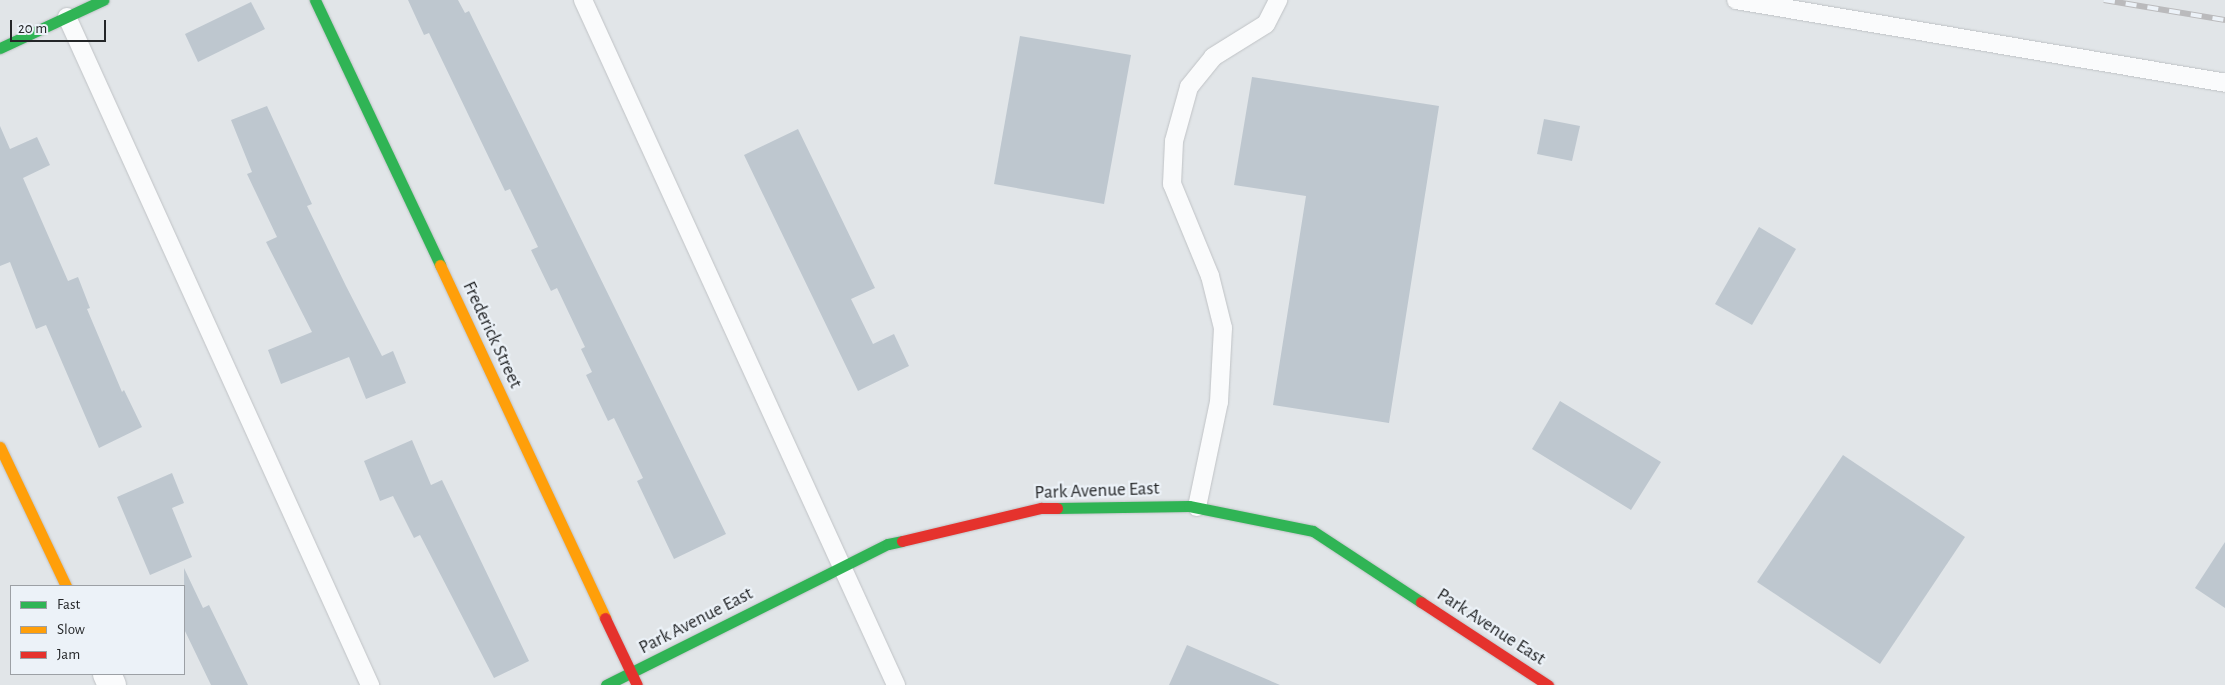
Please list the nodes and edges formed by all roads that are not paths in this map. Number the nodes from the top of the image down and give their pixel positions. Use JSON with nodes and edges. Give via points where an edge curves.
{"nodes":[{"id":1,"x":103,"y":0,"type":"edge"},
{"id":2,"x":315,"y":0,"type":"edge"},
{"id":3,"x":583,"y":0,"type":"edge"},
{"id":4,"x":1278,"y":0,"type":"edge"},
{"id":5,"x":1736,"y":0,"type":"edge"},
{"id":6,"x":67,"y":17,"type":"junction"},
{"id":7,"x":0,"y":48,"type":"edge"},
{"id":8,"x":2225,"y":83,"type":"edge"},
{"id":9,"x":0,"y":446,"type":"edge"},
{"id":10,"x":1197,"y":507,"type":"junction"},
{"id":11,"x":843,"y":567,"type":"junction"},
{"id":12,"x":66,"y":585,"type":"edge"},
{"id":13,"x":632,"y":673,"type":"junction"},
{"id":14,"x":370,"y":685,"type":"edge"},
{"id":15,"x":606,"y":685,"type":"edge"},
{"id":16,"x":637,"y":685,"type":"edge"},
{"id":17,"x":896,"y":685,"type":"edge"},
{"id":18,"x":1548,"y":685,"type":"edge"}],
"edges":[{"from":1,"to":6,"type":"street"},
{"from":2,"to":13,"type":"street","name":"Frederick Street"},
{"from":3,"to":11,"type":"lane"},
{"from":4,"to":10,"type":"lane","via":[[1266,24],[1213,57],[1189,87],[1174,141],[1172,184],[1210,276],[1223,328],[1219,402]]},
{"from":5,"to":8,"type":"lane"},
{"from":6,"to":7,"type":"street"},
{"from":6,"to":14,"type":"lane"},
{"from":9,"to":12,"type":"street"},
{"from":10,"to":11,"type":"street","name":"Park Avenue East","via":[[1041,508],[888,544]]},
{"from":10,"to":18,"type":"street","name":"Park Avenue East","via":[[1313,531]]},
{"from":11,"to":13,"type":"street","name":"Park Avenue East"},
{"from":11,"to":17,"type":"lane"},
{"from":13,"to":15,"type":"street","name":"Park Avenue East"},
{"from":13,"to":16,"type":"street","name":"Frederick Street"}]}
